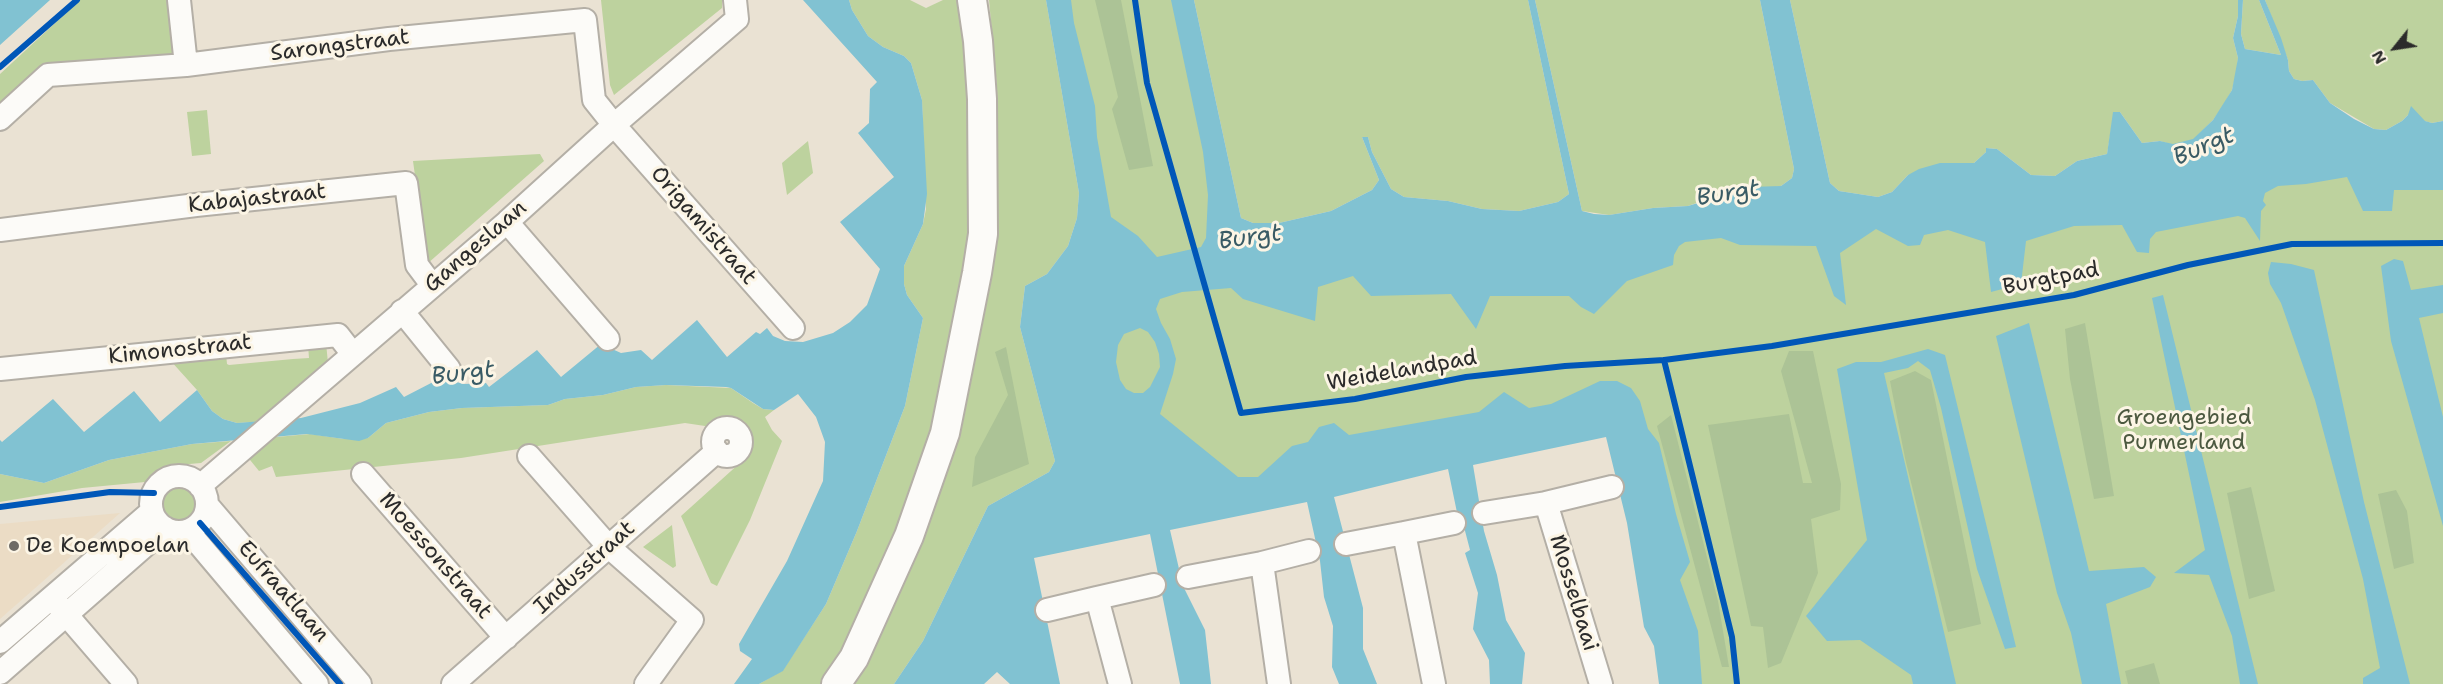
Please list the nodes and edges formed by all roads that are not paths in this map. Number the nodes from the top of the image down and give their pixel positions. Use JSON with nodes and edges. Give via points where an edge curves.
{"nodes":[{"id":1,"x":178,"y":0,"type":"edge"},
{"id":2,"x":735,"y":0,"type":"edge"},
{"id":3,"x":972,"y":0,"type":"edge"},
{"id":4,"x":186,"y":65,"type":"junction"},
{"id":5,"x":0,"y":119,"type":"edge"},
{"id":6,"x":614,"y":125,"type":"junction"},
{"id":7,"x":507,"y":222,"type":"junction"},
{"id":8,"x":0,"y":230,"type":"edge"},
{"id":9,"x":432,"y":285,"type":"junction"},
{"id":10,"x":402,"y":311,"type":"junction"},
{"id":11,"x":793,"y":328,"type":"dead end"},
{"id":12,"x":608,"y":339,"type":"dead end"},
{"id":13,"x":352,"y":353,"type":"junction"},
{"id":14,"x":0,"y":369,"type":"edge"},
{"id":15,"x":449,"y":369,"type":"dead end"},
{"id":16,"x":717,"y":451,"type":"dead end"},
{"id":17,"x":529,"y":456,"type":"dead end"},
{"id":18,"x":363,"y":474,"type":"dead end"},
{"id":19,"x":1612,"y":487,"type":"dead end"},
{"id":20,"x":203,"y":495,"type":"junction"},
{"id":21,"x":1546,"y":502,"type":"junction"},
{"id":22,"x":1484,"y":513,"type":"dead end"},
{"id":23,"x":158,"y":520,"type":"junction"},
{"id":24,"x":1454,"y":523,"type":"dead end"},
{"id":25,"x":188,"y":531,"type":"junction"},
{"id":26,"x":1404,"y":533,"type":"junction"},
{"id":27,"x":1346,"y":544,"type":"dead end"},
{"id":28,"x":609,"y":547,"type":"junction"},
{"id":29,"x":1309,"y":551,"type":"dead end"},
{"id":30,"x":1262,"y":563,"type":"junction"},
{"id":31,"x":1188,"y":577,"type":"dead end"},
{"id":32,"x":1154,"y":585,"type":"dead end"},
{"id":33,"x":51,"y":597,"type":"junction"},
{"id":34,"x":1097,"y":598,"type":"junction"},
{"id":35,"x":1047,"y":609,"type":"dead end"},
{"id":36,"x":67,"y":616,"type":"junction"},
{"id":37,"x":506,"y":638,"type":"junction"},
{"id":38,"x":0,"y":642,"type":"edge"},
{"id":39,"x":0,"y":673,"type":"edge"},
{"id":40,"x":126,"y":684,"type":"edge"},
{"id":41,"x":317,"y":684,"type":"edge"},
{"id":42,"x":360,"y":684,"type":"edge"},
{"id":43,"x":453,"y":684,"type":"edge"},
{"id":44,"x":646,"y":684,"type":"edge"},
{"id":45,"x":836,"y":684,"type":"edge"},
{"id":46,"x":1120,"y":684,"type":"edge"},
{"id":47,"x":1279,"y":684,"type":"edge"},
{"id":48,"x":1434,"y":684,"type":"edge"},
{"id":49,"x":1601,"y":684,"type":"edge"}],
"edges":[{"from":1,"to":4,"type":"street"},
{"from":2,"to":6,"type":"street","name":"Gangeslaan","via":[[737,19]]},
{"from":3,"to":45,"type":"main road","via":[[982,99],[983,234],[977,273],[945,433],[909,536],[854,658]]},
{"from":4,"to":5,"type":"street","name":"Sarongstraat","via":[[48,75]]},
{"from":4,"to":6,"type":"street","name":"Sarongstraat","via":[[389,39],[585,20],[594,100]]},
{"from":6,"to":7,"type":"street","name":"Gangeslaan"},
{"from":6,"to":11,"type":"street","name":"Origamistraat"},
{"from":7,"to":9,"type":"street","name":"Gangeslaan"},
{"from":7,"to":12,"type":"street"},
{"from":8,"to":9,"type":"street","name":"Kabajastraat","via":[[406,183],[417,265]]},
{"from":9,"to":10,"type":"street","name":"Gangeslaan"},
{"from":10,"to":13,"type":"street","name":"Gangeslaan"},
{"from":10,"to":15,"type":"street"},
{"from":13,"to":14,"type":"street","name":"Kimonostraat","via":[[338,335]]},
{"from":13,"to":20,"type":"street","name":"Gangeslaan","via":[[240,451]]},
{"from":16,"to":28,"type":"street","name":"Indusstraat"},
{"from":17,"to":28,"type":"street"},
{"from":18,"to":37,"type":"street","name":"Moessonstraat"},
{"from":19,"to":21,"type":"street","name":"Mosselbaai"},
{"from":20,"to":23,"type":"street","via":[[184,477],[166,480],[154,493]]},
{"from":20,"to":25,"type":"street","via":[[206,516]]},
{"from":20,"to":42,"type":"street","name":"Eufraatlaan"},
{"from":21,"to":22,"type":"street","name":"Mosselbaai"},
{"from":21,"to":49,"type":"street","name":"Mosselbaai"},
{"from":23,"to":25,"type":"street","via":[[176,532]]},
{"from":23,"to":33,"type":"street"},
{"from":23,"to":36,"type":"street"},
{"from":24,"to":26,"type":"street"},
{"from":25,"to":41,"type":"street","name":"Eufraatlaan"},
{"from":26,"to":27,"type":"street"},
{"from":26,"to":48,"type":"street"},
{"from":28,"to":37,"type":"street","name":"Indusstraat"},
{"from":28,"to":44,"type":"street","via":[[692,620]]},
{"from":29,"to":30,"type":"street"},
{"from":30,"to":31,"type":"street"},
{"from":30,"to":47,"type":"street"},
{"from":32,"to":34,"type":"street"},
{"from":33,"to":36,"type":"street"},
{"from":33,"to":38,"type":"street"},
{"from":34,"to":35,"type":"street"},
{"from":34,"to":46,"type":"street"},
{"from":36,"to":39,"type":"street"},
{"from":36,"to":40,"type":"street"},
{"from":37,"to":43,"type":"street","name":"Indusstraat"}]}
